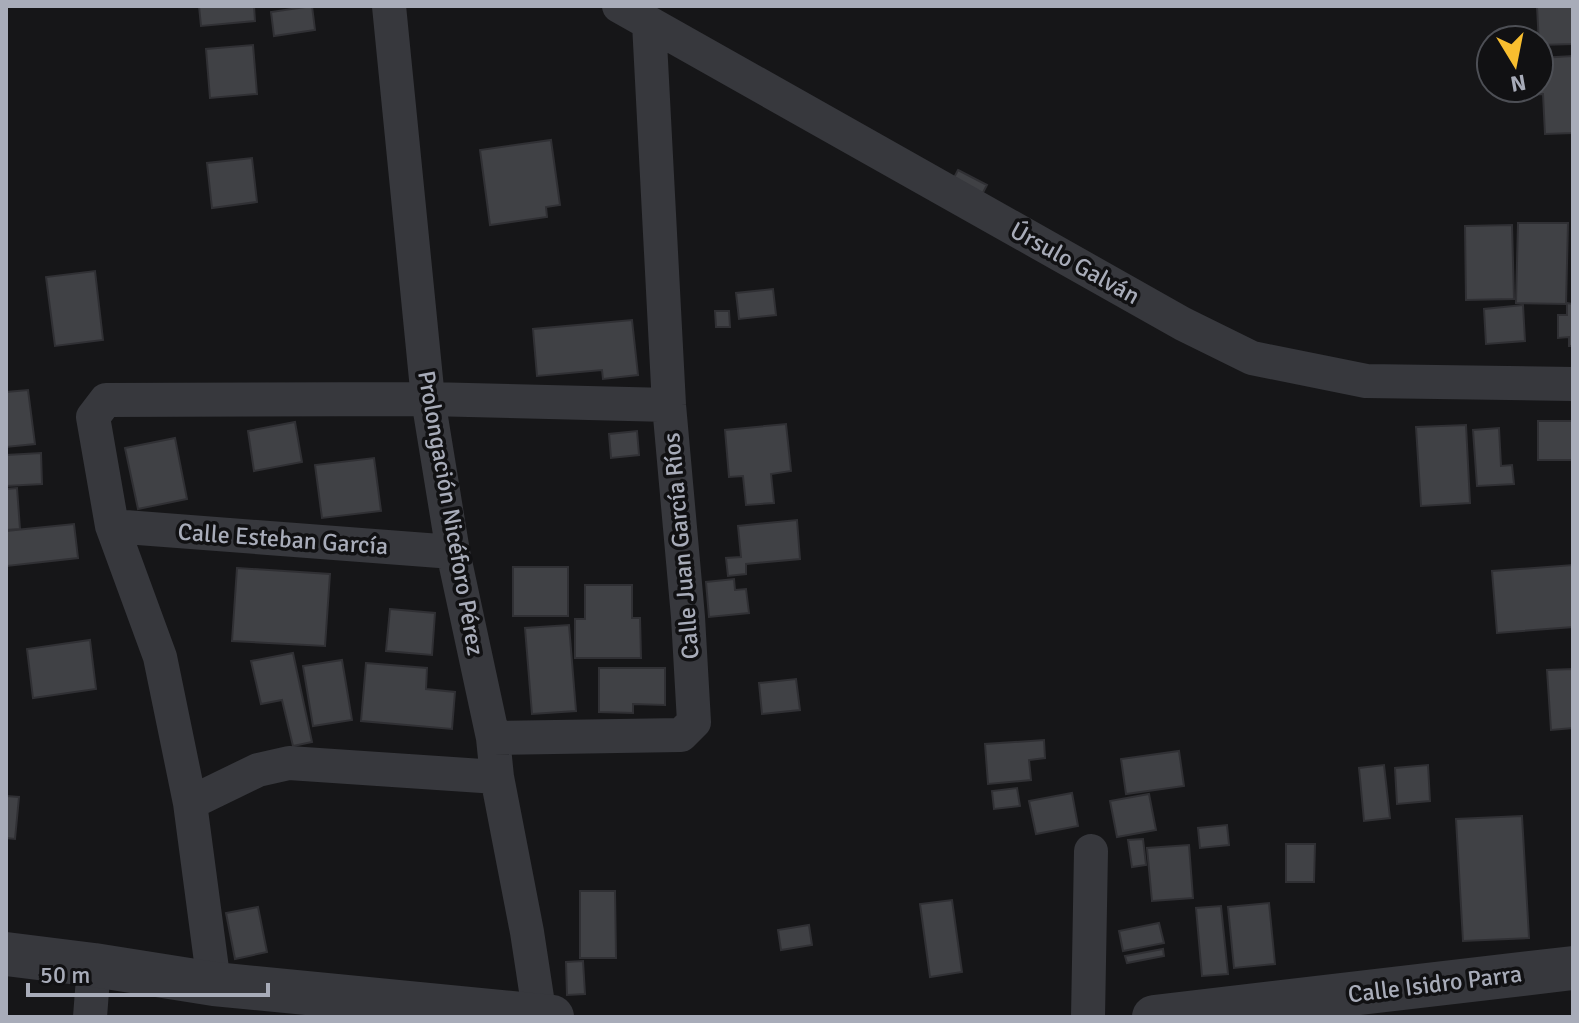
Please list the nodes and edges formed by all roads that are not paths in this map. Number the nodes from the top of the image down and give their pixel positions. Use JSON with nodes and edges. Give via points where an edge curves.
{"nodes":[{"id":1,"x":389,"y":6,"type":"edge"},
{"id":2,"x":619,"y":6,"type":"edge"},
{"id":3,"x":649,"y":23,"type":"junction"},
{"id":4,"x":1573,"y":384,"type":"edge"},
{"id":5,"x":428,"y":399,"type":"junction"},
{"id":6,"x":669,"y":405,"type":"junction"},
{"id":7,"x":112,"y":526,"type":"junction"},
{"id":8,"x":453,"y":552,"type":"junction"},
{"id":9,"x":493,"y":738,"type":"junction"},
{"id":10,"x":497,"y":777,"type":"junction"},
{"id":11,"x":190,"y":803,"type":"junction"},
{"id":12,"x":1091,"y":851,"type":"dead end"},
{"id":13,"x":6,"y":954,"type":"edge"},
{"id":14,"x":94,"y":965,"type":"junction"},
{"id":15,"x":1573,"y":968,"type":"edge"},
{"id":16,"x":214,"y":984,"type":"junction"},
{"id":17,"x":540,"y":1016,"type":"edge"},
{"id":18,"x":90,"y":1017,"type":"edge"},
{"id":19,"x":552,"y":1017,"type":"edge"},
{"id":20,"x":1088,"y":1017,"type":"edge"},
{"id":21,"x":1154,"y":1017,"type":"edge"}],
"edges":[{"from":1,"to":5,"type":"street","name":"Prolongación Nicéforo Pérez"},
{"from":2,"to":3,"type":"street","name":"Úrsulo Galván"},
{"from":3,"to":4,"type":"street","name":"Úrsulo Galván","via":[[1169,317],[1252,358],[1366,381]]},
{"from":3,"to":6,"type":"street"},
{"from":5,"to":6,"type":"street","name":"Calle Juan García Ríos"},
{"from":5,"to":7,"type":"street","name":"Calle Juan García Ríos","via":[[106,400],[93,417]]},
{"from":5,"to":8,"type":"street","name":"Prolongación Nicéforo Pérez"},
{"from":6,"to":9,"type":"street","name":"Calle Juan García Ríos","via":[[694,722],[681,735]]},
{"from":7,"to":8,"type":"street","name":"Calle Esteban García"},
{"from":7,"to":11,"type":"street","via":[[160,657]]},
{"from":8,"to":9,"type":"street","name":"Prolongación Nicéforo Pérez"},
{"from":9,"to":10,"type":"street","name":"Prolongación Nicéforo Pérez"},
{"from":10,"to":11,"type":"street","via":[[289,763],[258,770]]},
{"from":10,"to":17,"type":"street","name":"Prolongación Nicéforo Pérez"},
{"from":11,"to":16,"type":"street"},
{"from":12,"to":20,"type":"street"},
{"from":13,"to":14,"type":"street"},
{"from":14,"to":16,"type":"street"},
{"from":14,"to":18,"type":"street"},
{"from":15,"to":21,"type":"street","name":"Calle Isidro Parra"},
{"from":16,"to":17,"type":"street"},
{"from":17,"to":19,"type":"street"}]}
